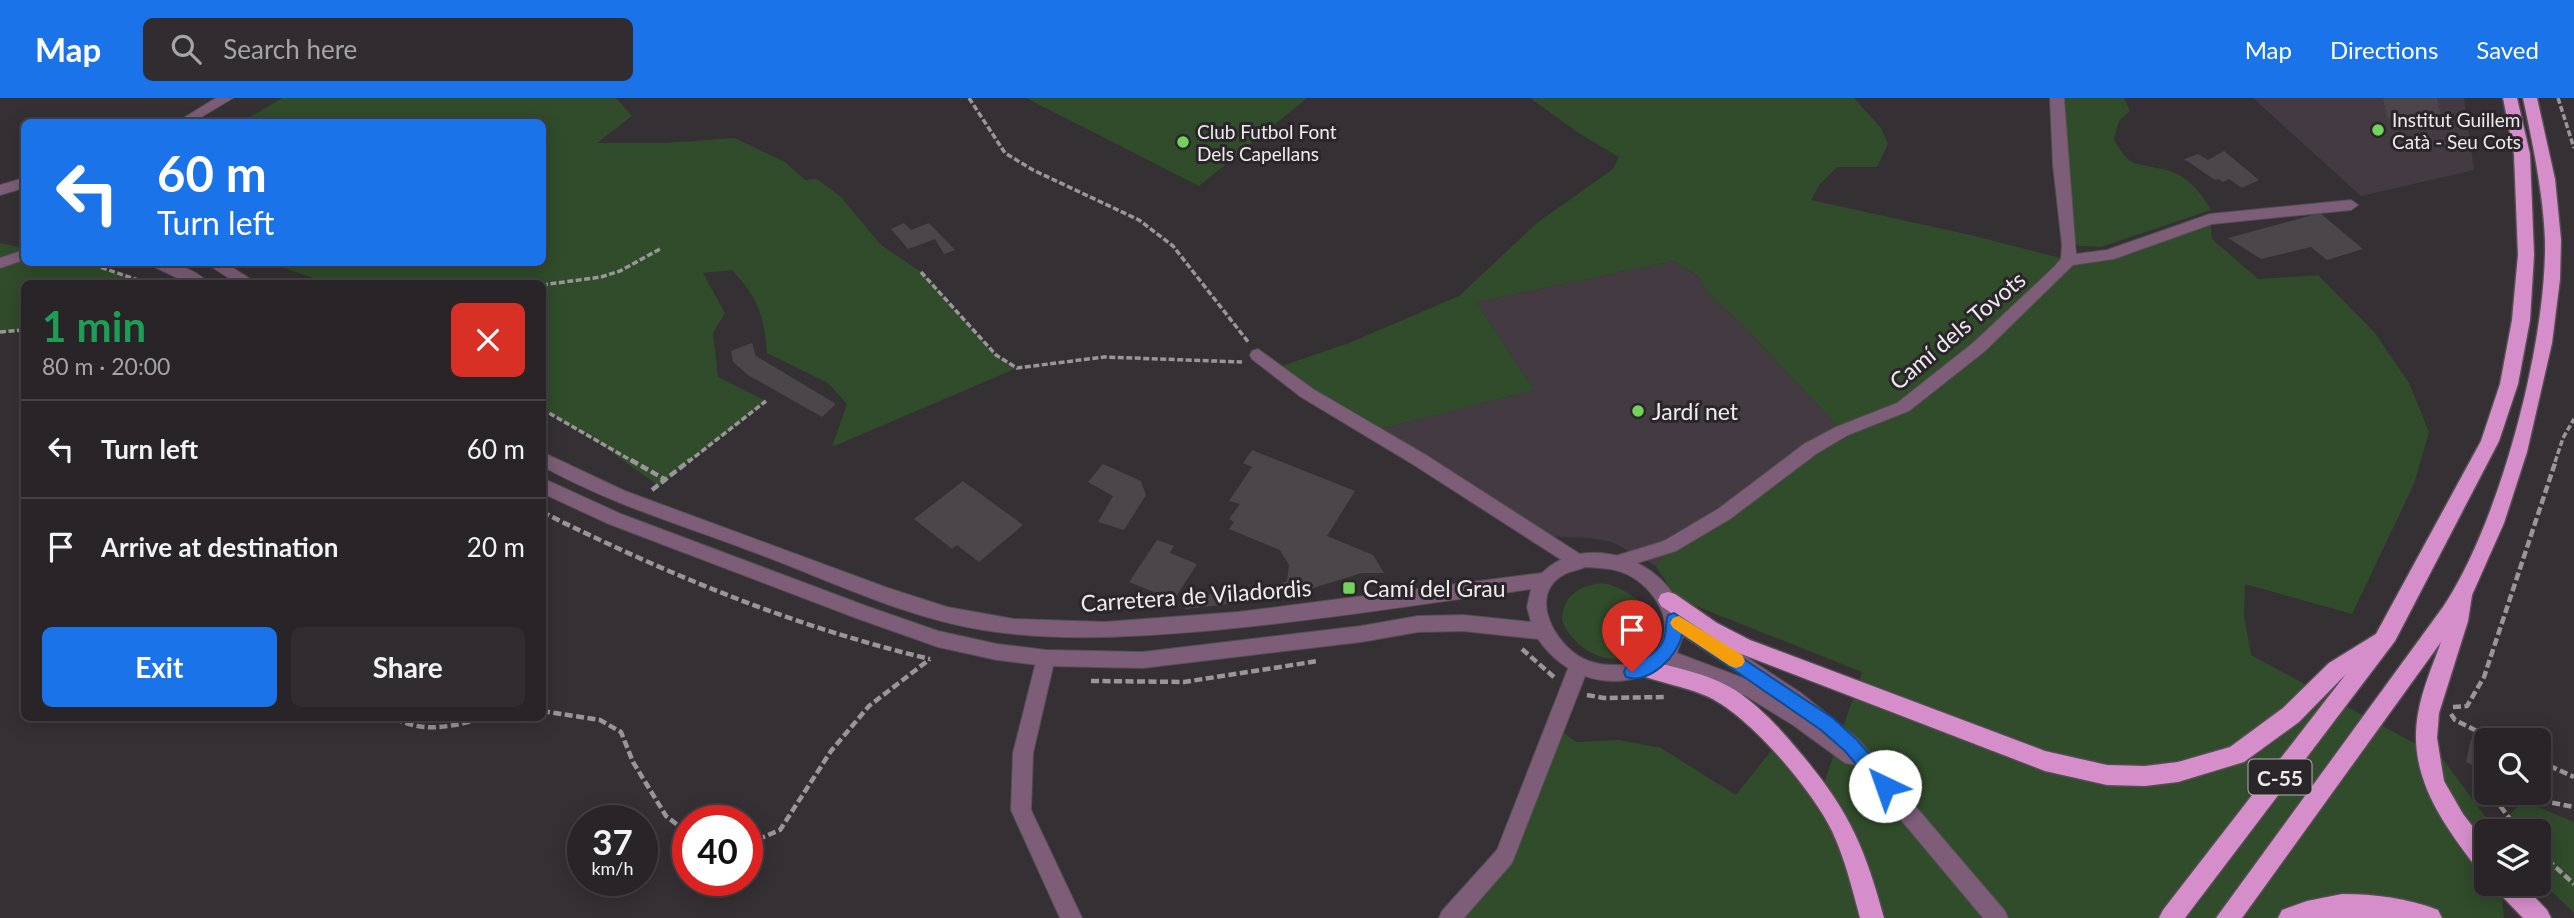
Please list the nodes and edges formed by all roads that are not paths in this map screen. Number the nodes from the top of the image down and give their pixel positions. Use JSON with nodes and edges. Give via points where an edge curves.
{"nodes":[{"id":1,"x":226,"y":98,"type":"edge"},
{"id":2,"x":2057,"y":98,"type":"edge"},
{"id":3,"x":2510,"y":98,"type":"edge"},
{"id":4,"x":2530,"y":98,"type":"edge"},
{"id":5,"x":189,"y":119,"type":"edge"},
{"id":6,"x":21,"y":184,"type":"edge"},
{"id":7,"x":0,"y":190,"type":"edge"},
{"id":8,"x":2351,"y":205,"type":"dead end"},
{"id":9,"x":21,"y":257,"type":"edge"},
{"id":10,"x":2068,"y":260,"type":"junction"},
{"id":11,"x":0,"y":263,"type":"edge"},
{"id":12,"x":163,"y":266,"type":"edge"},
{"id":13,"x":218,"y":266,"type":"edge"},
{"id":14,"x":195,"y":280,"type":"edge"},
{"id":15,"x":244,"y":280,"type":"edge"},
{"id":16,"x":1261,"y":357,"type":"road end"},
{"id":17,"x":546,"y":460,"type":"edge"},
{"id":18,"x":546,"y":487,"type":"edge"},
{"id":19,"x":1577,"y":562,"type":"junction"},
{"id":20,"x":1618,"y":562,"type":"junction"},
{"id":21,"x":1546,"y":580,"type":"junction"},
{"id":22,"x":2464,"y":590,"type":"junction"},
{"id":23,"x":1671,"y":610,"type":"junction"},
{"id":24,"x":1541,"y":631,"type":"junction"},
{"id":25,"x":2388,"y":635,"type":"junction"},
{"id":26,"x":1046,"y":658,"type":"junction"},
{"id":27,"x":1653,"y":662,"type":"junction"},
{"id":28,"x":1579,"y":666,"type":"junction"},
{"id":29,"x":1867,"y":767,"type":"junction"},
{"id":30,"x":2474,"y":845,"type":"edge"},
{"id":31,"x":2518,"y":896,"type":"edge"},
{"id":32,"x":1070,"y":918,"type":"edge"},
{"id":33,"x":1450,"y":918,"type":"edge"},
{"id":34,"x":1872,"y":918,"type":"edge"},
{"id":35,"x":1997,"y":918,"type":"edge"},
{"id":36,"x":2171,"y":918,"type":"edge"},
{"id":37,"x":2228,"y":918,"type":"edge"},
{"id":38,"x":2290,"y":918,"type":"edge"},
{"id":39,"x":2430,"y":918,"type":"edge"},
{"id":40,"x":2539,"y":918,"type":"edge"}],
"edges":[{"from":1,"to":5,"type":"street"},
{"from":2,"to":10,"type":"street"},
{"from":3,"to":25,"type":"highway","number":"C-55","via":[[2522,154],[2526,255],[2521,320],[2509,384],[2490,441]]},
{"from":4,"to":22,"type":"highway","number":"C-55","via":[[2549,180],[2553,261],[2544,335],[2517,453]]},
{"from":6,"to":7,"type":"street"},
{"from":8,"to":10,"type":"street","via":[[2210,219],[2109,255]]},
{"from":9,"to":11,"type":"street"},
{"from":10,"to":20,"type":"street","name":"Camí dels Tovots","via":[[1979,347],[1903,407],[1810,449],[1724,514],[1670,546]]},
{"from":12,"to":14,"type":"street"},
{"from":13,"to":15,"type":"street"},
{"from":16,"to":19,"type":"street","via":[[1308,392],[1494,505]]},
{"from":17,"to":21,"type":"street","name":"Carretera de Viladordis","via":[[638,502],[880,592],[1013,627],[1142,629],[1265,619]]},
{"from":18,"to":26,"type":"street","via":[[615,519],[938,639]]},
{"from":19,"to":20,"type":"street"},
{"from":19,"to":21,"type":"street"},
{"from":20,"to":23,"type":"street","via":[[1648,577]]},
{"from":21,"to":24,"type":"street","via":[[1536,605]]},
{"from":22,"to":30,"type":"highway","via":[[2459,627],[2424,723],[2424,743],[2445,806]]},
{"from":22,"to":37,"type":"highway","number":"C-55"},
{"from":23,"to":25,"type":"highway","via":[[1756,651],[2032,756],[2107,775],[2178,772],[2236,755],[2291,716],[2336,669]]},
{"from":23,"to":27,"type":"street","via":[[1672,639]]},
{"from":23,"to":29,"type":"street","via":[[1827,724]]},
{"from":24,"to":26,"type":"street","via":[[1464,623],[1418,624],[1143,660]]},
{"from":24,"to":28,"type":"street","via":[[1556,651]]},
{"from":25,"to":36,"type":"highway","number":"C-55"},
{"from":26,"to":32,"type":"street","via":[[1019,796],[1021,810]]},
{"from":27,"to":28,"type":"street","via":[[1613,674]]},
{"from":27,"to":29,"type":"street","via":[[1753,690]]},
{"from":27,"to":34,"type":"highway","via":[[1728,697],[1766,728],[1821,793],[1839,822],[1858,865]]},
{"from":28,"to":33,"type":"street","via":[[1505,856]]},
{"from":29,"to":35,"type":"street"},
{"from":31,"to":40,"type":"highway"},
{"from":38,"to":39,"type":"highway","via":[[2305,911],[2357,906],[2407,910]]}]}
